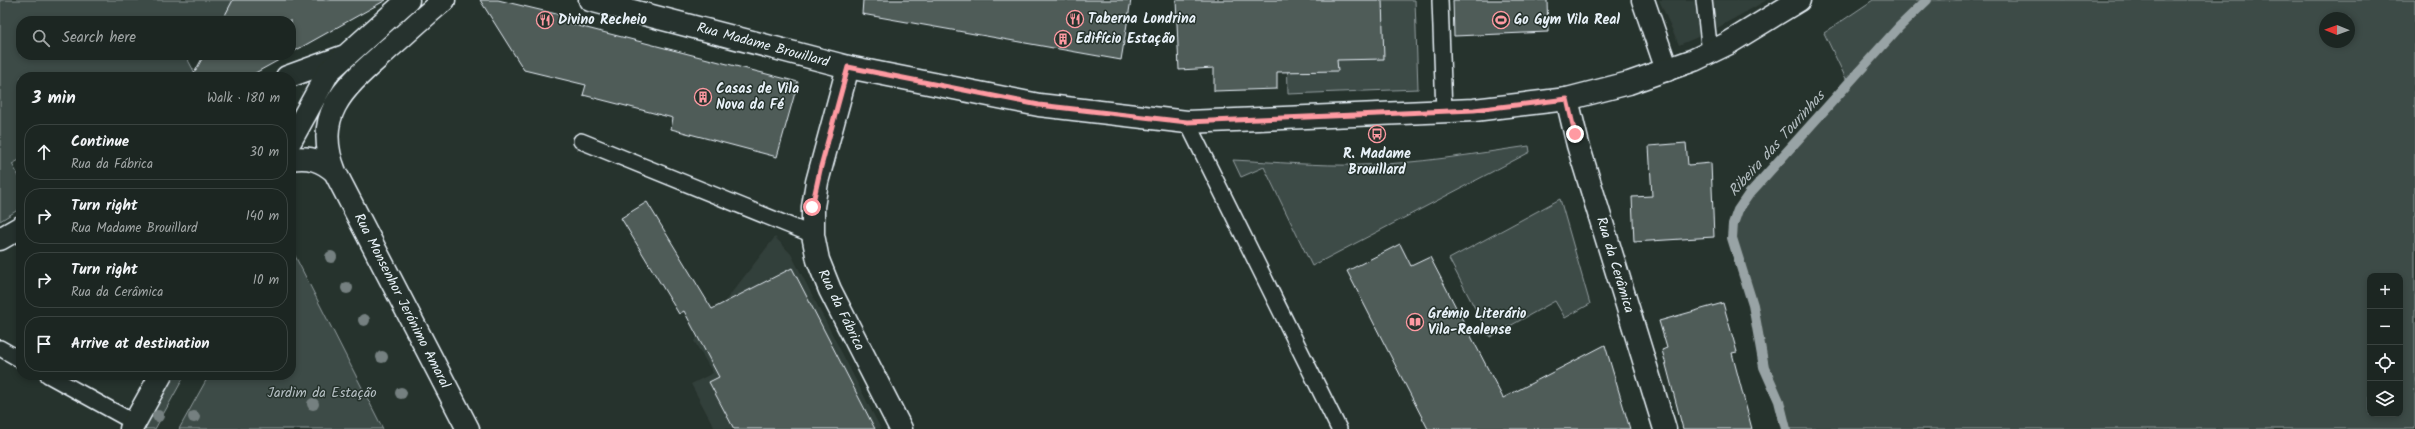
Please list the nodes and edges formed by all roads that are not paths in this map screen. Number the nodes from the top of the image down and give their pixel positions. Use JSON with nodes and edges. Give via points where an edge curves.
{"nodes":[{"id":1,"x":408,"y":0,"type":"edge"},
{"id":2,"x":444,"y":0,"type":"edge"},
{"id":3,"x":590,"y":0,"type":"edge"},
{"id":4,"x":1440,"y":0,"type":"edge"},
{"id":5,"x":1643,"y":0,"type":"edge"},
{"id":6,"x":1704,"y":0,"type":"edge"},
{"id":7,"x":1799,"y":0,"type":"edge"},
{"id":8,"x":1710,"y":53,"type":"junction"},
{"id":9,"x":342,"y":57,"type":"junction"},
{"id":10,"x":848,"y":67,"type":"junction"},
{"id":11,"x":1667,"y":70,"type":"junction"},
{"id":12,"x":296,"y":74,"type":"edge"},
{"id":13,"x":1567,"y":99,"type":"junction"},
{"id":14,"x":1444,"y":112,"type":"junction"},
{"id":15,"x":1187,"y":122,"type":"junction"},
{"id":16,"x":296,"y":125,"type":"edge"},
{"id":17,"x":582,"y":141,"type":"dead end"},
{"id":18,"x":296,"y":159,"type":"edge"},
{"id":19,"x":335,"y":172,"type":"junction"},
{"id":20,"x":16,"y":229,"type":"edge"},
{"id":21,"x":813,"y":234,"type":"junction"},
{"id":22,"x":0,"y":239,"type":"edge"},
{"id":23,"x":0,"y":348,"type":"edge"},
{"id":24,"x":16,"y":357,"type":"edge"},
{"id":25,"x":56,"y":380,"type":"edge"},
{"id":26,"x":158,"y":380,"type":"edge"},
{"id":27,"x":133,"y":426,"type":"edge"},
{"id":28,"x":468,"y":429,"type":"edge"},
{"id":29,"x":901,"y":429,"type":"edge"},
{"id":30,"x":1339,"y":429,"type":"edge"},
{"id":31,"x":1665,"y":429,"type":"edge"}],
"edges":[{"from":1,"to":9,"type":"main road"},
{"from":2,"to":19,"type":"main road","name":"Rua Monsenhor Jerónimo Amaral","via":[[354,79],[335,104],[328,121],[327,138],[329,156]]},
{"from":3,"to":10,"type":"main road","name":"Rua Madame Brouillard"},
{"from":4,"to":14,"type":"lane"},
{"from":5,"to":11,"type":"main road"},
{"from":6,"to":8,"type":"lane"},
{"from":7,"to":8,"type":"main road","name":"Rua Madame Brouillard"},
{"from":8,"to":11,"type":"main road","name":"Rua Madame Brouillard"},
{"from":9,"to":12,"type":"main road"},
{"from":9,"to":16,"type":"main road","via":[[323,79]]},
{"from":10,"to":15,"type":"main road","name":"Rua Madame Brouillard","via":[[1039,105]]},
{"from":10,"to":21,"type":"main road","name":"Rua da Fábrica","via":[[817,182],[812,207]]},
{"from":11,"to":13,"type":"main road","name":"Rua Madame Brouillard"},
{"from":13,"to":14,"type":"main road","name":"Rua Madame Brouillard","via":[[1510,108]]},
{"from":13,"to":31,"type":"main road","name":"Rua da Cerâmica","via":[[1578,145]]},
{"from":14,"to":15,"type":"main road","name":"Rua Madame Brouillard"},
{"from":15,"to":30,"type":"lane"},
{"from":17,"to":21,"type":"lane"},
{"from":18,"to":19,"type":"main road","via":[[314,159],[328,165]]},
{"from":19,"to":28,"type":"main road","name":"Rua Monsenhor Jerónimo Amaral"},
{"from":20,"to":22,"type":"main road"},
{"from":21,"to":29,"type":"main road","name":"Rua da Fábrica","via":[[818,260],[830,290]]},
{"from":23,"to":24,"type":"lane"},
{"from":25,"to":27,"type":"lane"},
{"from":26,"to":27,"type":"main road"}]}
